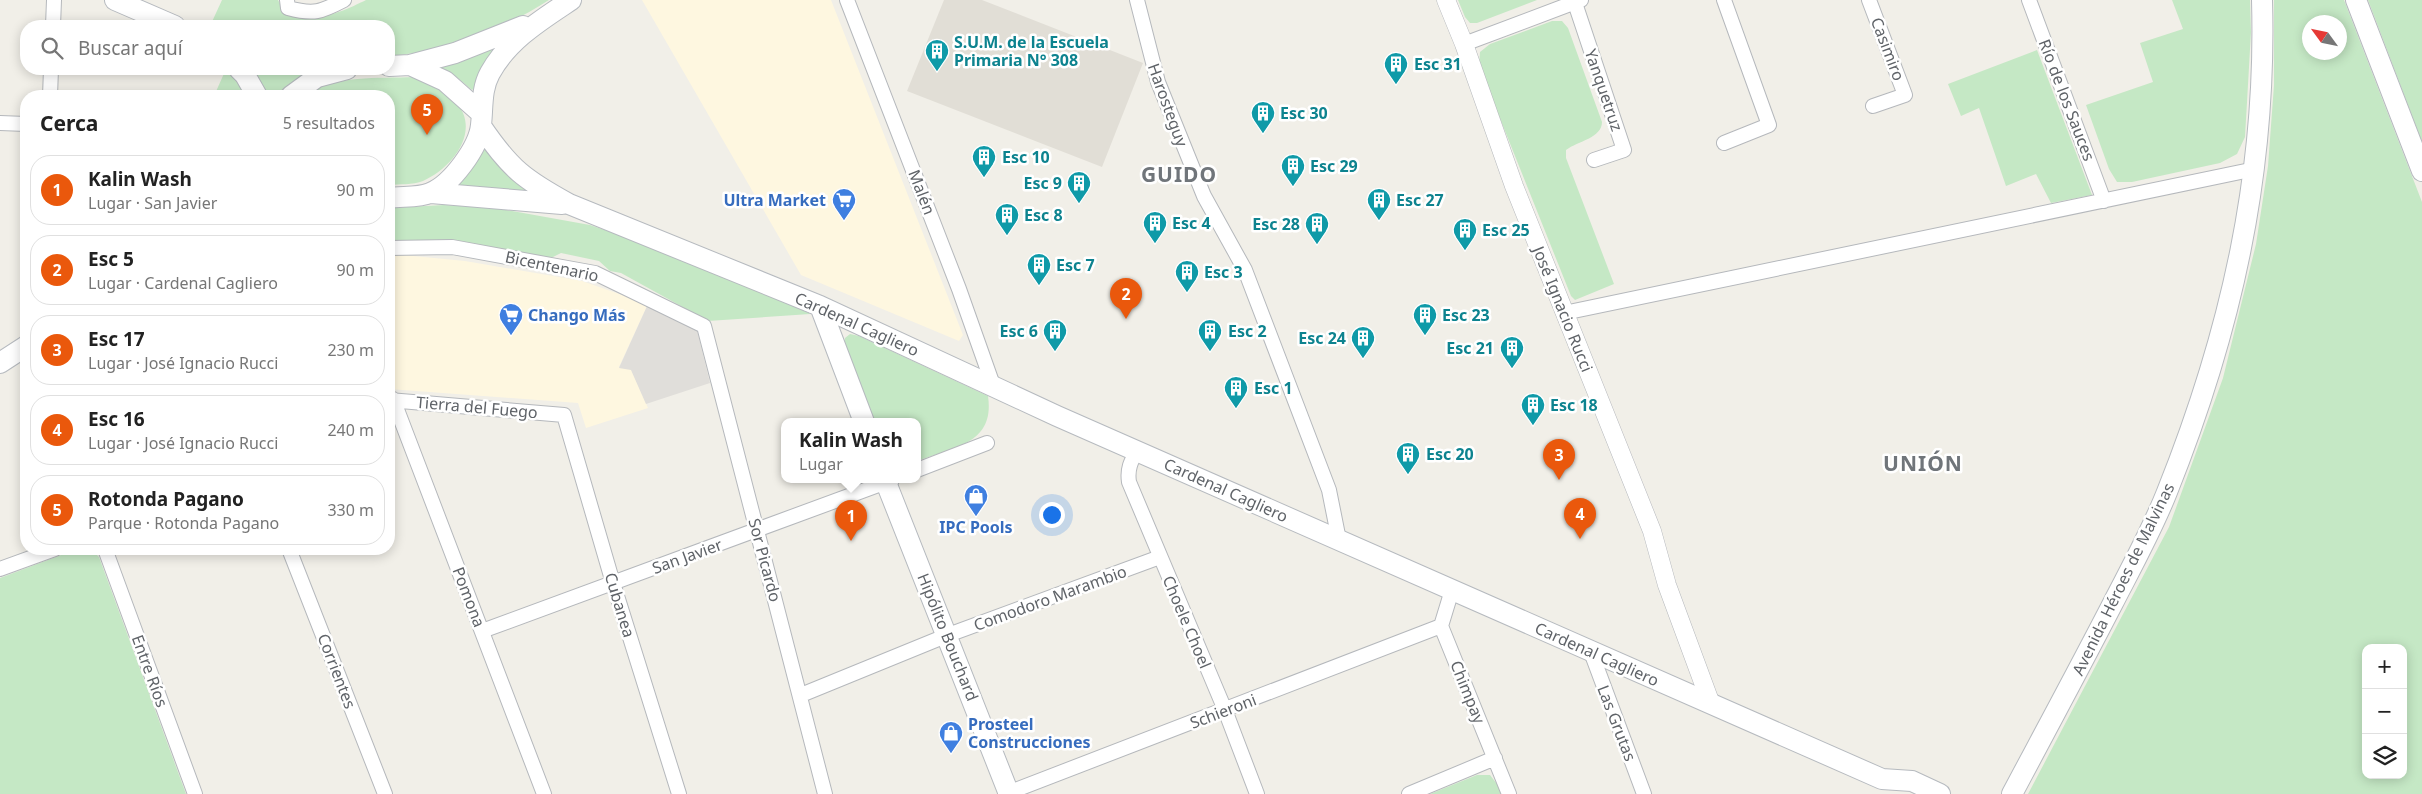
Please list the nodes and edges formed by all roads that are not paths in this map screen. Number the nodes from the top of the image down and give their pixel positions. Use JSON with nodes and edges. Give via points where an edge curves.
{"nodes":[{"id":1,"x":54,"y":0,"type":"edge"},
{"id":2,"x":115,"y":0,"type":"edge"},
{"id":3,"x":344,"y":0,"type":"edge"},
{"id":4,"x":571,"y":0,"type":"edge"},
{"id":5,"x":847,"y":0,"type":"edge"},
{"id":6,"x":1137,"y":0,"type":"edge"},
{"id":7,"x":1446,"y":0,"type":"edge"},
{"id":8,"x":1724,"y":0,"type":"edge"},
{"id":9,"x":1869,"y":0,"type":"edge"},
{"id":10,"x":2029,"y":0,"type":"edge"},
{"id":11,"x":2262,"y":0,"type":"edge"},
{"id":12,"x":2356,"y":0,"type":"edge"},
{"id":13,"x":1576,"y":1,"type":"edge"},
{"id":14,"x":287,"y":4,"type":"edge"},
{"id":15,"x":544,"y":18,"type":"junction"},
{"id":16,"x":53,"y":20,"type":"edge"},
{"id":17,"x":161,"y":20,"type":"edge"},
{"id":18,"x":1464,"y":44,"type":"junction"},
{"id":19,"x":410,"y":65,"type":"junction"},
{"id":20,"x":395,"y":66,"type":"edge"},
{"id":21,"x":51,"y":75,"type":"edge"},
{"id":22,"x":245,"y":75,"type":"edge"},
{"id":23,"x":323,"y":75,"type":"edge"},
{"id":24,"x":50,"y":90,"type":"edge"},
{"id":25,"x":254,"y":90,"type":"edge"},
{"id":26,"x":300,"y":90,"type":"edge"},
{"id":27,"x":1873,"y":106,"type":"dead end"},
{"id":28,"x":481,"y":120,"type":"junction"},
{"id":29,"x":0,"y":123,"type":"edge"},
{"id":30,"x":20,"y":124,"type":"edge"},
{"id":31,"x":1724,"y":143,"type":"dead end"},
{"id":32,"x":1594,"y":160,"type":"dead end"},
{"id":33,"x":2255,"y":169,"type":"junction"},
{"id":34,"x":2422,"y":171,"type":"edge"},
{"id":35,"x":431,"y":193,"type":"junction"},
{"id":36,"x":395,"y":197,"type":"edge"},
{"id":37,"x":2104,"y":201,"type":"junction"},
{"id":38,"x":569,"y":204,"type":"junction"},
{"id":39,"x":395,"y":248,"type":"edge"},
{"id":40,"x":820,"y":306,"type":"junction"},
{"id":41,"x":1564,"y":313,"type":"junction"},
{"id":42,"x":704,"y":326,"type":"joint"},
{"id":43,"x":20,"y":350,"type":"edge"},
{"id":44,"x":0,"y":362,"type":"edge"},
{"id":45,"x":993,"y":385,"type":"junction"},
{"id":46,"x":395,"y":400,"type":"edge"},
{"id":47,"x":395,"y":410,"type":"edge"},
{"id":48,"x":564,"y":415,"type":"joint"},
{"id":49,"x":862,"y":418,"type":"edge"},
{"id":50,"x":987,"y":443,"type":"dead end"},
{"id":51,"x":1137,"y":451,"type":"junction"},
{"id":52,"x":921,"y":468,"type":"edge"},
{"id":53,"x":880,"y":483,"type":"edge"},
{"id":54,"x":889,"y":483,"type":"edge"},
{"id":55,"x":757,"y":530,"type":"junction"},
{"id":56,"x":1339,"y":540,"type":"junction"},
{"id":57,"x":38,"y":555,"type":"edge"},
{"id":58,"x":107,"y":555,"type":"edge"},
{"id":59,"x":292,"y":555,"type":"edge"},
{"id":60,"x":1160,"y":557,"type":"junction"},
{"id":61,"x":0,"y":569,"type":"edge"},
{"id":62,"x":613,"y":583,"type":"junction"},
{"id":63,"x":1452,"y":590,"type":"junction"},
{"id":64,"x":1441,"y":626,"type":"junction"},
{"id":65,"x":482,"y":631,"type":"junction"},
{"id":66,"x":948,"y":635,"type":"junction"},
{"id":67,"x":1591,"y":652,"type":"junction"},
{"id":68,"x":801,"y":695,"type":"junction"},
{"id":69,"x":1711,"y":704,"type":"junction"},
{"id":70,"x":1225,"y":710,"type":"junction"},
{"id":71,"x":1496,"y":758,"type":"junction"},
{"id":72,"x":1888,"y":787,"type":"edge"},
{"id":73,"x":195,"y":794,"type":"edge"},
{"id":74,"x":384,"y":794,"type":"edge"},
{"id":75,"x":544,"y":794,"type":"edge"},
{"id":76,"x":679,"y":794,"type":"edge"},
{"id":77,"x":825,"y":794,"type":"edge"},
{"id":78,"x":1008,"y":794,"type":"edge"},
{"id":79,"x":1257,"y":794,"type":"edge"},
{"id":80,"x":1410,"y":794,"type":"edge"},
{"id":81,"x":1509,"y":794,"type":"edge"},
{"id":82,"x":1644,"y":794,"type":"edge"},
{"id":83,"x":1940,"y":794,"type":"edge"},
{"id":84,"x":2012,"y":794,"type":"edge"}],
"edges":[{"from":1,"to":16,"type":"street"},
{"from":2,"to":17,"type":"main road"},
{"from":3,"to":14,"type":"street","via":[[308,13]]},
{"from":4,"to":15,"type":"main road"},
{"from":5,"to":45,"type":"street","name":"Malén"},
{"from":6,"to":56,"type":"street","name":"Harosteguy","via":[[1158,82],[1204,196],[1245,270],[1329,490]]},
{"from":7,"to":18,"type":"street","name":"José Ignacio Rucci"},
{"from":8,"to":31,"type":"street","via":[[1769,125]]},
{"from":9,"to":27,"type":"street","name":"Casimiro","via":[[1905,95]]},
{"from":10,"to":37,"type":"street","name":"Río de los Sauces"},
{"from":11,"to":33,"type":"main road","name":"Avenida Héroes de Malvinas","via":[[2261,87]]},
{"from":12,"to":34,"type":"main road"},
{"from":13,"to":18,"type":"street"},
{"from":13,"to":32,"type":"street","name":"Yanquetruz","via":[[1624,150]]},
{"from":15,"to":19,"type":"main road","via":[[455,53]]},
{"from":15,"to":28,"type":"main road","via":[[508,46],[489,75]]},
{"from":18,"to":41,"type":"street","name":"José Ignacio Rucci","via":[[1511,179]]},
{"from":19,"to":20,"type":"main road"},
{"from":19,"to":28,"type":"main road","name":"Cardenal Cagliero","via":[[445,81]]},
{"from":21,"to":24,"type":"street"},
{"from":22,"to":25,"type":"main road"},
{"from":23,"to":26,"type":"main road"},
{"from":28,"to":35,"type":"main road","via":[[472,154],[455,174]]},
{"from":28,"to":38,"type":"main road","name":"Cardenal Cagliero","via":[[501,156],[518,173]]},
{"from":29,"to":30,"type":"street"},
{"from":33,"to":37,"type":"street"},
{"from":33,"to":84,"type":"main road","name":"Avenida Héroes de Malvinas","via":[[2243,244],[2211,370],[2167,493]]},
{"from":35,"to":36,"type":"main road","name":"Cardenal Cagliero"},
{"from":35,"to":38,"type":"main road","name":"Cardenal Cagliero"},
{"from":37,"to":41,"type":"street"},
{"from":38,"to":40,"type":"main road","name":"Cardenal Cagliero"},
{"from":39,"to":42,"type":"street","name":"Bicentenario","via":[[452,247],[595,273]]},
{"from":40,"to":45,"type":"main road","name":"Cardenal Cagliero"},
{"from":40,"to":49,"type":"main road"},
{"from":41,"to":69,"type":"street","name":"José Ignacio Rucci","via":[[1652,532],[1667,585]]},
{"from":42,"to":55,"type":"street","name":"Sor Picardo"},
{"from":43,"to":44,"type":"main road"},
{"from":45,"to":51,"type":"main road","name":"Cardenal Cagliero"},
{"from":46,"to":48,"type":"street","name":"Tierra del Fuego"},
{"from":47,"to":65,"type":"street","name":"Pomona"},
{"from":48,"to":62,"type":"street","name":"Cubanea"},
{"from":50,"to":52,"type":"street"},
{"from":51,"to":56,"type":"main road","name":"Cardenal Cagliero"},
{"from":51,"to":60,"type":"street","name":"Choele Choel","via":[[1131,461],[1129,482]]},
{"from":53,"to":55,"type":"street","name":"San Javier"},
{"from":54,"to":66,"type":"main road","name":"Hipólito Bouchard"},
{"from":55,"to":62,"type":"street","name":"San Javier"},
{"from":55,"to":68,"type":"street","name":"Sor Picardo"},
{"from":56,"to":63,"type":"main road","name":"Cardenal Cagliero"},
{"from":57,"to":61,"type":"street"},
{"from":58,"to":73,"type":"street","name":"Entre Ríos"},
{"from":59,"to":74,"type":"street","name":"Corrientes"},
{"from":60,"to":66,"type":"street","name":"Comodoro Marambio"},
{"from":60,"to":70,"type":"street","name":"Choele Choel"},
{"from":62,"to":65,"type":"street","name":"San Javier"},
{"from":62,"to":76,"type":"street","name":"Cubanea"},
{"from":63,"to":64,"type":"street"},
{"from":63,"to":67,"type":"main road","name":"Cardenal Cagliero"},
{"from":64,"to":70,"type":"street","name":"Schieroni"},
{"from":64,"to":71,"type":"street","name":"Chimpay"},
{"from":65,"to":75,"type":"street","name":"Pomona"},
{"from":66,"to":68,"type":"street","name":"Comodoro Marambio"},
{"from":66,"to":78,"type":"main road","name":"Hipólito Bouchard"},
{"from":67,"to":69,"type":"main road","name":"Cardenal Cagliero"},
{"from":67,"to":82,"type":"street","name":"Las Grutas"},
{"from":68,"to":77,"type":"street","name":"Sor Picardo"},
{"from":69,"to":72,"type":"main road","name":"Cardenal Cagliero"},
{"from":70,"to":78,"type":"street","name":"Schieroni"},
{"from":70,"to":79,"type":"street","name":"Choele Choel"},
{"from":71,"to":80,"type":"street"},
{"from":71,"to":81,"type":"street","name":"Chimpay"},
{"from":72,"to":83,"type":"main road","name":"Cardenal Cagliero","via":[[1912,782]]}]}
